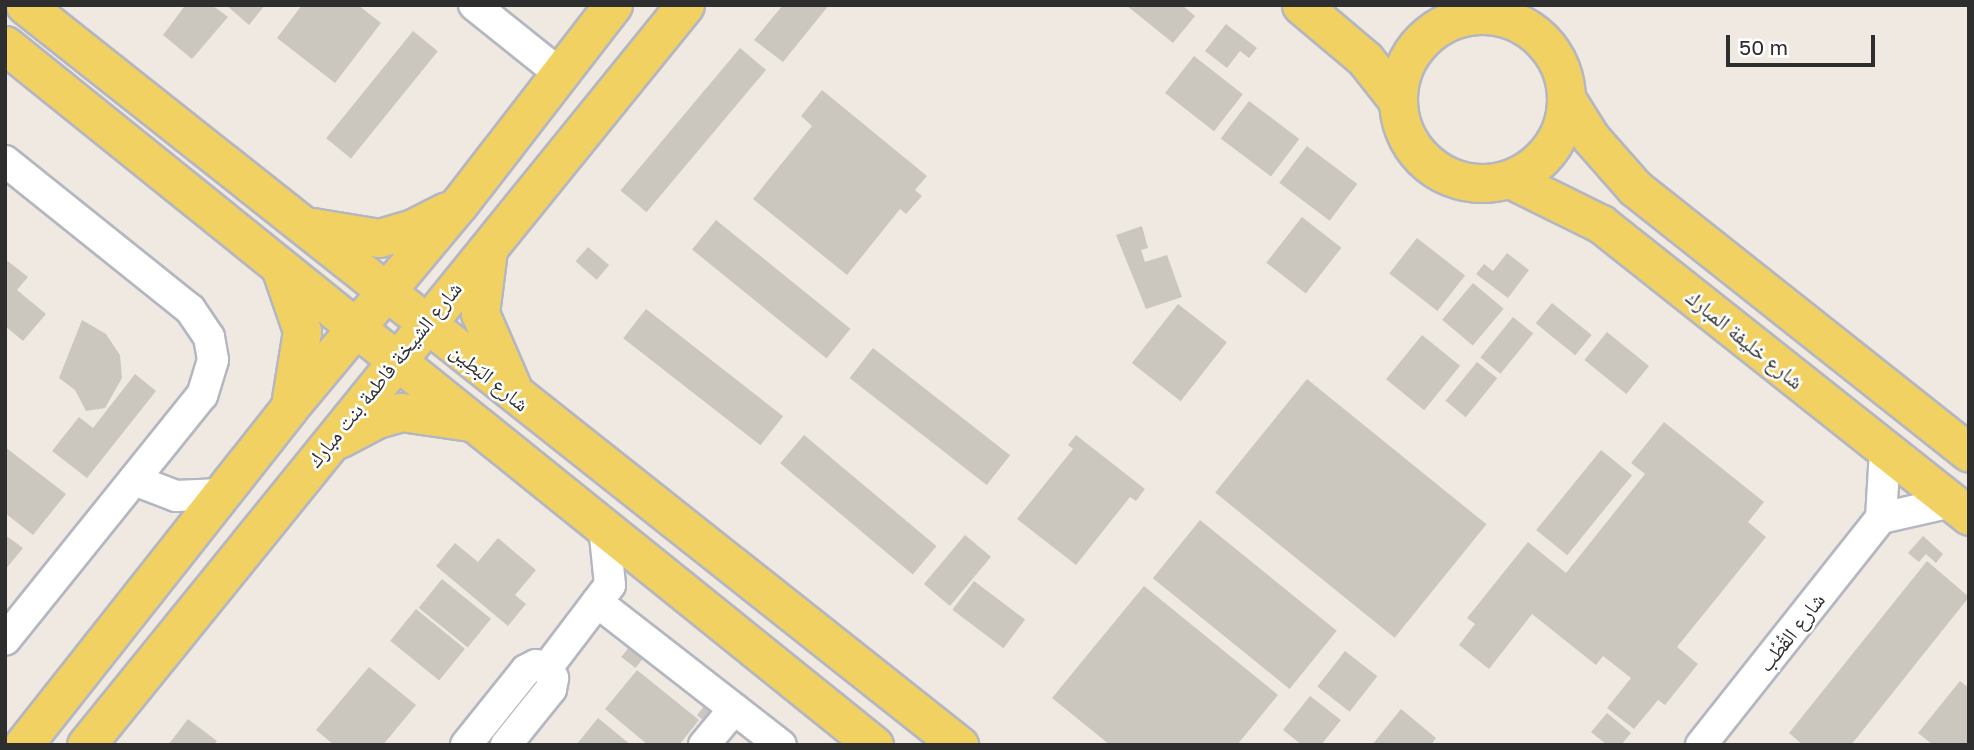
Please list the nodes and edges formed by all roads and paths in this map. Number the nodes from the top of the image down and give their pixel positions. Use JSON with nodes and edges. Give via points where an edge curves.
{"nodes":[{"id":1,"x":25,"y":5,"type":"edge"},
{"id":2,"x":474,"y":5,"type":"edge"},
{"id":3,"x":613,"y":5,"type":"edge"},
{"id":4,"x":685,"y":5,"type":"edge"},
{"id":5,"x":1301,"y":5,"type":"edge"},
{"id":6,"x":1450,"y":11,"type":"edge"},
{"id":7,"x":13,"y":59,"type":"edge"},
{"id":8,"x":560,"y":74,"type":"junction"},
{"id":9,"x":1397,"y":100,"type":"junction"},
{"id":10,"x":1567,"y":100,"type":"junction"},
{"id":11,"x":5,"y":161,"type":"edge"},
{"id":12,"x":1510,"y":179,"type":"junction"},
{"id":13,"x":459,"y":204,"type":"junction"},
{"id":14,"x":298,"y":223,"type":"junction"},
{"id":15,"x":489,"y":246,"type":"junction"},
{"id":16,"x":278,"y":262,"type":"junction"},
{"id":17,"x":384,"y":292,"type":"junction"},
{"id":18,"x":426,"y":324,"type":"junction"},
{"id":19,"x":356,"y":325,"type":"junction"},
{"id":20,"x":397,"y":359,"type":"junction"},
{"id":21,"x":519,"y":400,"type":"junction"},
{"id":22,"x":288,"y":409,"type":"junction"},
{"id":23,"x":477,"y":424,"type":"junction"},
{"id":24,"x":323,"y":448,"type":"junction"},
{"id":25,"x":1885,"y":451,"type":"junction"},
{"id":26,"x":1969,"y":453,"type":"edge"},
{"id":27,"x":134,"y":480,"type":"junction"},
{"id":28,"x":221,"y":494,"type":"junction"},
{"id":29,"x":1960,"y":509,"type":"edge"},
{"id":30,"x":1881,"y":518,"type":"junction"},
{"id":31,"x":604,"y":526,"type":"junction"},
{"id":32,"x":665,"y":576,"type":"junction"},
{"id":33,"x":603,"y":594,"type":"junction"},
{"id":34,"x":5,"y":640,"type":"edge"},
{"id":35,"x":547,"y":668,"type":"junction"},
{"id":36,"x":734,"y":709,"type":"junction"},
{"id":37,"x":868,"y":743,"type":"edge"},
{"id":38,"x":23,"y":745,"type":"edge"},
{"id":39,"x":86,"y":745,"type":"edge"},
{"id":40,"x":466,"y":745,"type":"edge"},
{"id":41,"x":506,"y":745,"type":"edge"},
{"id":42,"x":704,"y":745,"type":"edge"},
{"id":43,"x":781,"y":745,"type":"edge"},
{"id":44,"x":959,"y":745,"type":"edge"},
{"id":45,"x":1701,"y":745,"type":"edge"}],
"edges":[{"from":1,"to":14,"type":"main road","name":"شارع البَطِين"},
{"from":2,"to":8,"type":"street"},
{"from":3,"to":8,"type":"main road"},
{"from":4,"to":15,"type":"main road","name":"شارع الشيخة فاطمة بنت مبارك"},
{"from":5,"to":9,"type":"main road","via":[[1365,59]]},
{"from":6,"to":9,"type":"main road","via":[[1405,63]]},
{"from":6,"to":10,"type":"main road","via":[[1507,18],[1527,27],[1557,59]]},
{"from":7,"to":16,"type":"main road"},
{"from":8,"to":13,"type":"main road"},
{"from":9,"to":12,"type":"main road","via":[[1407,139],[1433,169],[1471,183]]},
{"from":10,"to":12,"type":"main road","via":[[1557,139],[1529,170]]},
{"from":10,"to":26,"type":"main road","via":[[1591,138],[1635,188]]},
{"from":11,"to":27,"type":"street","via":[[190,309],[209,337],[213,360],[208,385]]},
{"from":12,"to":25,"type":"main road","name":"شارع خليفة المبارك","via":[[1601,224]]},
{"from":13,"to":14,"type":"main road","via":[[413,229],[379,238]]},
{"from":13,"to":17,"type":"main road"},
{"from":14,"to":17,"type":"main road","name":"شارع البَطِين"},
{"from":15,"to":18,"type":"main road","name":"شارع الشيخة فاطمة بنت مبارك"},
{"from":15,"to":21,"type":"main road","via":[[480,313]]},
{"from":16,"to":19,"type":"main road"},
{"from":16,"to":22,"type":"main road","via":[[302,331],[299,371]]},
{"from":17,"to":18,"type":"main road","name":"شارع البَطِين"},
{"from":17,"to":19,"type":"main road"},
{"from":18,"to":20,"type":"main road","name":"شارع الشيخة فاطمة بنت مبارك"},
{"from":18,"to":21,"type":"main road","name":"شارع البَطِين"},
{"from":19,"to":20,"type":"main road"},
{"from":19,"to":22,"type":"main road"},
{"from":20,"to":23,"type":"main road"},
{"from":20,"to":24,"type":"main road","name":"شارع الشيخة فاطمة بنت مبارك"},
{"from":21,"to":44,"type":"main road","name":"شارع البَطِين"},
{"from":22,"to":28,"type":"main road"},
{"from":23,"to":24,"type":"main road","via":[[401,412],[377,419]]},
{"from":23,"to":31,"type":"main road"},
{"from":24,"to":39,"type":"main road","name":"شارع الشيخة فاطمة بنت مبارك"},
{"from":25,"to":29,"type":"main road","name":"شارع خليفة المبارك"},
{"from":25,"to":30,"type":"street"},
{"from":27,"to":28,"type":"street","via":[[176,496]]},
{"from":27,"to":34,"type":"street"},
{"from":28,"to":38,"type":"main road"},
{"from":29,"to":30,"type":"street"},
{"from":30,"to":45,"type":"street","name":"شارع القُطُب"},
{"from":31,"to":32,"type":"main road"},
{"from":31,"to":33,"type":"street"},
{"from":32,"to":33,"type":"street"},
{"from":32,"to":37,"type":"main road"},
{"from":33,"to":35,"type":"street"},
{"from":33,"to":36,"type":"street"},
{"from":35,"to":40,"type":"street","via":[[536,665],[526,670]]},
{"from":35,"to":41,"type":"street","via":[[553,678],[551,689]]},
{"from":36,"to":42,"type":"street"},
{"from":36,"to":43,"type":"street"}]}
